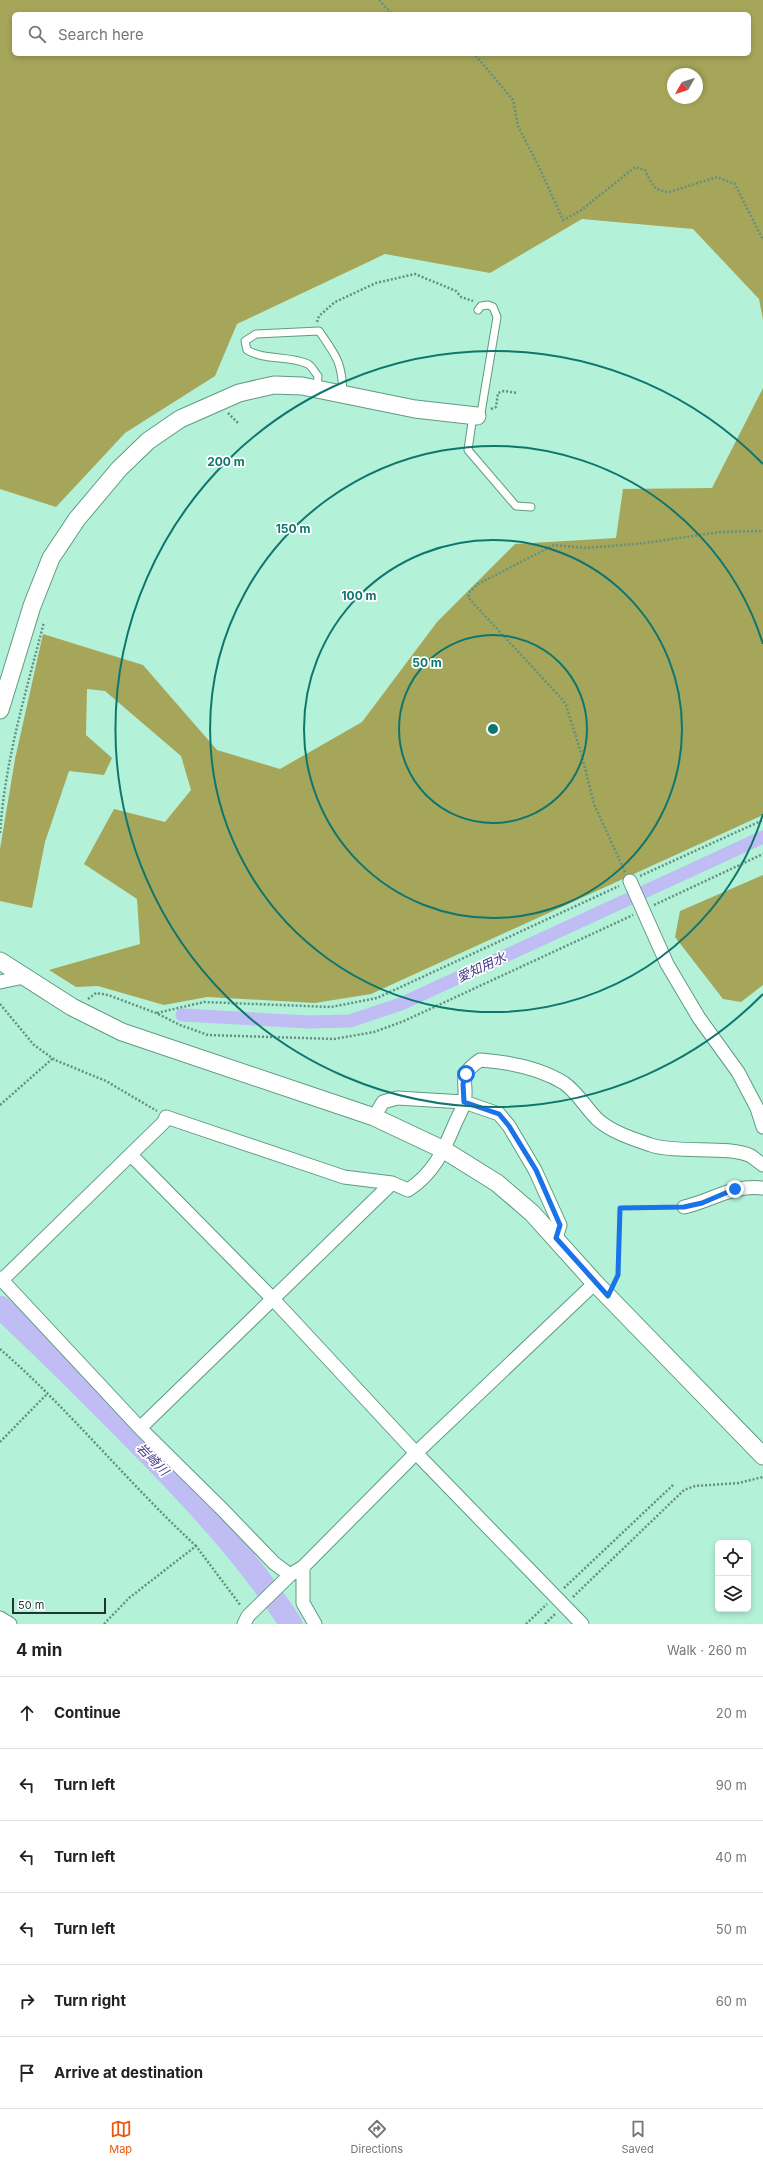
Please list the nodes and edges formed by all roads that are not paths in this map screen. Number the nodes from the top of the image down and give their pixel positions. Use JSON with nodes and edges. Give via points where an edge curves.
{"nodes":[{"id":1,"x":478,"y":310,"type":"dead end"},
{"id":2,"x":317,"y":389,"type":"junction"},
{"id":3,"x":343,"y":394,"type":"junction"},
{"id":4,"x":475,"y":415,"type":"junction"},
{"id":5,"x":531,"y":507,"type":"dead end"},
{"id":6,"x":0,"y":710,"type":"edge"},
{"id":7,"x":630,"y":881,"type":"road end"},
{"id":8,"x":0,"y":961,"type":"edge"},
{"id":9,"x":24,"y":977,"type":"junction"},
{"id":10,"x":0,"y":982,"type":"edge"},
{"id":11,"x":464,"y":1102,"type":"junction"},
{"id":12,"x":374,"y":1117,"type":"junction"},
{"id":13,"x":763,"y":1126,"type":"edge"},
{"id":14,"x":444,"y":1150,"type":"junction"},
{"id":15,"x":131,"y":1154,"type":"junction"},
{"id":16,"x":763,"y":1165,"type":"edge"},
{"id":17,"x":392,"y":1183,"type":"junction"},
{"id":18,"x":763,"y":1188,"type":"edge"},
{"id":19,"x":684,"y":1207,"type":"road end"},
{"id":20,"x":556,"y":1238,"type":"junction"},
{"id":21,"x":1,"y":1279,"type":"edge"},
{"id":22,"x":595,"y":1283,"type":"junction"},
{"id":23,"x":273,"y":1299,"type":"junction"},
{"id":24,"x":140,"y":1428,"type":"junction"},
{"id":25,"x":416,"y":1453,"type":"junction"},
{"id":26,"x":763,"y":1456,"type":"edge"},
{"id":27,"x":303,"y":1567,"type":"junction"},
{"id":28,"x":288,"y":1577,"type":"junction"},
{"id":29,"x":0,"y":1618,"type":"edge"},
{"id":30,"x":249,"y":1621,"type":"edge"},
{"id":31,"x":10,"y":1624,"type":"edge"},
{"id":32,"x":315,"y":1624,"type":"edge"},
{"id":33,"x":582,"y":1624,"type":"edge"}],
"edges":[{"from":1,"to":4,"type":"lane","via":[[481,306],[488,305],[493,307],[497,317],[481,413]]},
{"from":2,"to":3,"type":"street"},
{"from":2,"to":3,"type":"lane","via":[[318,376],[309,365],[276,356],[256,355],[247,350],[245,341],[256,334],[320,331],[343,372]]},
{"from":2,"to":6,"type":"street","via":[[274,385],[239,393],[180,419],[148,441],[119,469],[77,519],[51,558],[29,613]]},
{"from":3,"to":4,"type":"street","via":[[414,409]]},
{"from":4,"to":5,"type":"lane","via":[[468,450],[516,506]]},
{"from":7,"to":13,"type":"street","via":[[667,964],[699,1018],[738,1072]]},
{"from":8,"to":9,"type":"street"},
{"from":9,"to":10,"type":"street"},
{"from":9,"to":12,"type":"street","via":[[72,1007],[122,1032]]},
{"from":11,"to":12,"type":"street","via":[[390,1099],[383,1102]]},
{"from":11,"to":14,"type":"street"},
{"from":11,"to":16,"type":"street","via":[[463,1084],[466,1074],[480,1060],[521,1067],[548,1074],[566,1084],[609,1128],[653,1146],[730,1152],[749,1156]]},
{"from":11,"to":20,"type":"street","via":[[499,1114],[509,1126],[536,1170],[560,1225]]},
{"from":12,"to":14,"type":"street"},
{"from":14,"to":17,"type":"street","via":[[439,1160],[416,1185],[408,1190]]},
{"from":14,"to":20,"type":"street","via":[[497,1183]]},
{"from":15,"to":17,"type":"street","via":[[166,1117],[344,1177]]},
{"from":15,"to":21,"type":"street"},
{"from":15,"to":23,"type":"street"},
{"from":17,"to":23,"type":"street"},
{"from":18,"to":19,"type":"street","via":[[747,1186]]},
{"from":20,"to":22,"type":"street"},
{"from":21,"to":24,"type":"street"},
{"from":22,"to":25,"type":"street"},
{"from":22,"to":26,"type":"street"},
{"from":23,"to":24,"type":"street"},
{"from":23,"to":25,"type":"street"},
{"from":24,"to":28,"type":"street"},
{"from":25,"to":27,"type":"street"},
{"from":25,"to":33,"type":"street"},
{"from":27,"to":28,"type":"street"},
{"from":27,"to":32,"type":"street","via":[[303,1603]]},
{"from":28,"to":30,"type":"street","via":[[262,1602]]},
{"from":29,"to":31,"type":"street"}]}
